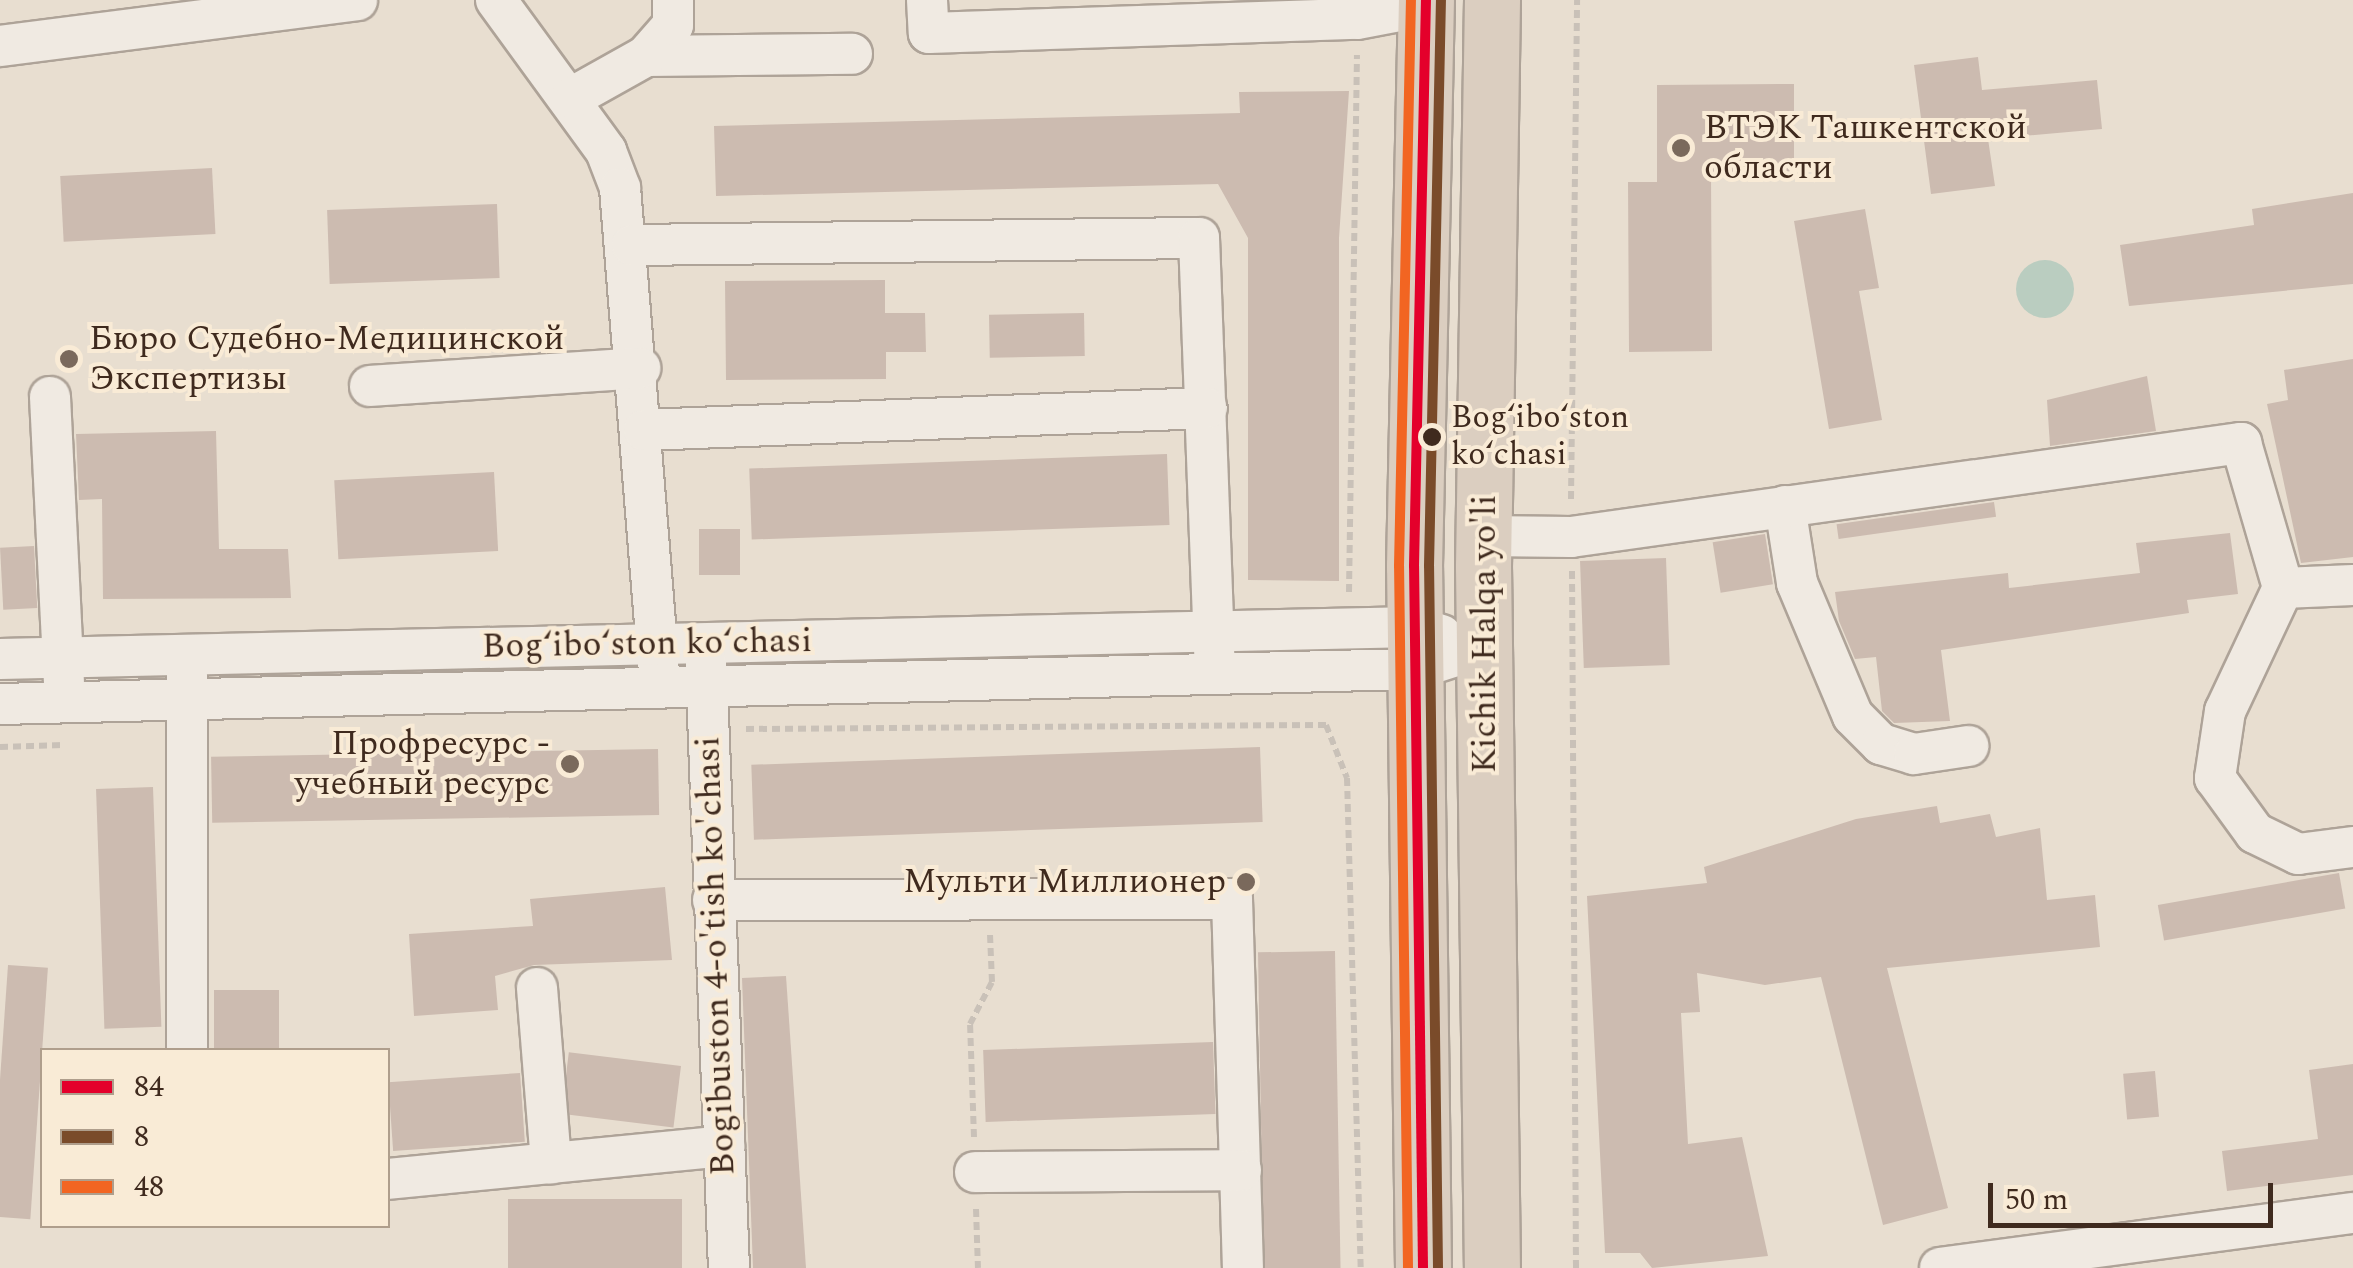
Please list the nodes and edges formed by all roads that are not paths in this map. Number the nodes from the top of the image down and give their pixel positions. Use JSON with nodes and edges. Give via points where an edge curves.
{"nodes":[{"id":1,"x":357,"y":0,"type":"edge"},
{"id":2,"x":496,"y":0,"type":"edge"},
{"id":3,"x":673,"y":0,"type":"edge"},
{"id":4,"x":927,"y":0,"type":"edge"},
{"id":5,"x":1492,"y":0,"type":"edge"},
{"id":6,"x":1426,"y":3,"type":"edge"},
{"id":7,"x":190,"y":11,"type":"edge"},
{"id":8,"x":0,"y":46,"type":"edge"},
{"id":9,"x":852,"y":54,"type":"dead end"},
{"id":10,"x":646,"y":56,"type":"junction"},
{"id":11,"x":571,"y":98,"type":"junction"},
{"id":12,"x":632,"y":245,"type":"junction"},
{"id":13,"x":640,"y":368,"type":"junction"},
{"id":14,"x":370,"y":386,"type":"dead end"},
{"id":15,"x":50,"y":397,"type":"dead end"},
{"id":16,"x":1207,"y":408,"type":"junction"},
{"id":17,"x":644,"y":430,"type":"junction"},
{"id":18,"x":1785,"y":506,"type":"junction"},
{"id":19,"x":1484,"y":536,"type":"junction"},
{"id":20,"x":2353,"y":586,"type":"edge"},
{"id":21,"x":2283,"y":588,"type":"junction"},
{"id":22,"x":1214,"y":632,"type":"junction"},
{"id":23,"x":705,"y":643,"type":"junction"},
{"id":24,"x":658,"y":644,"type":"junction"},
{"id":25,"x":1415,"y":648,"type":"junction"},
{"id":26,"x":1484,"y":648,"type":"junction"},
{"id":27,"x":186,"y":655,"type":"junction"},
{"id":28,"x":62,"y":658,"type":"junction"},
{"id":29,"x":0,"y":659,"type":"edge"},
{"id":30,"x":1213,"y":675,"type":"junction"},
{"id":31,"x":706,"y":687,"type":"junction"},
{"id":32,"x":660,"y":688,"type":"junction"},
{"id":33,"x":188,"y":700,"type":"junction"},
{"id":34,"x":64,"y":703,"type":"junction"},
{"id":35,"x":0,"y":704,"type":"edge"},
{"id":36,"x":1968,"y":746,"type":"dead end"},
{"id":37,"x":2353,"y":848,"type":"edge"},
{"id":38,"x":713,"y":900,"type":"junction"},
{"id":39,"x":537,"y":988,"type":"dead end"},
{"id":40,"x":187,"y":1048,"type":"edge"},
{"id":41,"x":724,"y":1146,"type":"junction"},
{"id":42,"x":551,"y":1163,"type":"junction"},
{"id":43,"x":1241,"y":1170,"type":"junction"},
{"id":44,"x":975,"y":1172,"type":"road end"},
{"id":45,"x":390,"y":1179,"type":"edge"},
{"id":46,"x":2353,"y":1213,"type":"edge"},
{"id":47,"x":729,"y":1268,"type":"edge"},
{"id":48,"x":1243,"y":1268,"type":"edge"},
{"id":49,"x":1423,"y":1268,"type":"edge"},
{"id":50,"x":1492,"y":1268,"type":"edge"},
{"id":51,"x":1940,"y":1268,"type":"edge"}],
"edges":[{"from":1,"to":7,"type":"street"},
{"from":2,"to":11,"type":"street"},
{"from":3,"to":10,"type":"street","via":[[673,25]]},
{"from":4,"to":6,"type":"street","via":[[929,33],[1357,18]]},
{"from":5,"to":19,"type":"highway","name":"Kichik Halqa yo'li"},
{"from":6,"to":25,"type":"highway","name":"Kichik Halqa yo'li"},
{"from":7,"to":8,"type":"street"},
{"from":9,"to":10,"type":"street"},
{"from":10,"to":11,"type":"street"},
{"from":11,"to":12,"type":"street","via":[[606,151]]},
{"from":12,"to":13,"type":"street"},
{"from":12,"to":16,"type":"street","via":[[1199,238]]},
{"from":13,"to":14,"type":"street"},
{"from":13,"to":17,"type":"street"},
{"from":15,"to":28,"type":"street"},
{"from":16,"to":17,"type":"street"},
{"from":16,"to":22,"type":"street"},
{"from":17,"to":24,"type":"street"},
{"from":18,"to":19,"type":"street","via":[[1571,537]]},
{"from":18,"to":21,"type":"street","via":[[2241,443]]},
{"from":18,"to":36,"type":"street","via":[[1797,584],[1853,716],[1880,744],[1914,754]]},
{"from":19,"to":26,"type":"highway","name":"Kichik Halqa yo'li"},
{"from":20,"to":21,"type":"street"},
{"from":21,"to":37,"type":"street","via":[[2224,711],[2215,778],[2255,834],[2298,854]]},
{"from":22,"to":23,"type":"street","name":"Bogʻiboʻston koʻchasi"},
{"from":22,"to":25,"type":"street","name":"Bogʻiboʻston koʻchasi"},
{"from":22,"to":30,"type":"street"},
{"from":23,"to":24,"type":"street","name":"Bogʻiboʻston koʻchasi"},
{"from":23,"to":31,"type":"street","name":"Bogibuston 4-o'tish ko'chasi"},
{"from":24,"to":27,"type":"street","name":"Bogʻiboʻston koʻchasi"},
{"from":24,"to":32,"type":"street"},
{"from":25,"to":26,"type":"street","name":"Bogʻiboʻston koʻchasi"},
{"from":25,"to":30,"type":"street","name":"Bogʻiboʻston koʻchasi"},
{"from":25,"to":49,"type":"highway","name":"Kichik Halqa yo'li"},
{"from":26,"to":50,"type":"highway","name":"Kichik Halqa yo'li"},
{"from":27,"to":28,"type":"street","name":"Bogʻiboʻston koʻchasi"},
{"from":27,"to":33,"type":"street"},
{"from":28,"to":29,"type":"street","name":"Bogʻiboʻston koʻchasi"},
{"from":28,"to":34,"type":"street"},
{"from":30,"to":31,"type":"street","name":"Bogʻiboʻston koʻchasi"},
{"from":31,"to":32,"type":"street","name":"Bogʻiboʻston koʻchasi"},
{"from":31,"to":38,"type":"street","name":"Bogibuston 4-o'tish ko'chasi"},
{"from":32,"to":33,"type":"street","name":"Bogʻiboʻston koʻchasi"},
{"from":33,"to":34,"type":"street","name":"Bogʻiboʻston koʻchasi"},
{"from":33,"to":40,"type":"street"},
{"from":34,"to":35,"type":"street","name":"Bogʻiboʻston koʻchasi"},
{"from":38,"to":41,"type":"street","name":"Bogibuston 4-o'tish ko'chasi"},
{"from":38,"to":43,"type":"street","via":[[1232,899]]},
{"from":39,"to":42,"type":"street"},
{"from":41,"to":42,"type":"street"},
{"from":41,"to":47,"type":"street","name":"Bogibuston 4-o'tish ko'chasi"},
{"from":42,"to":45,"type":"street"},
{"from":43,"to":44,"type":"street"},
{"from":43,"to":48,"type":"street"},
{"from":46,"to":51,"type":"street"}]}
